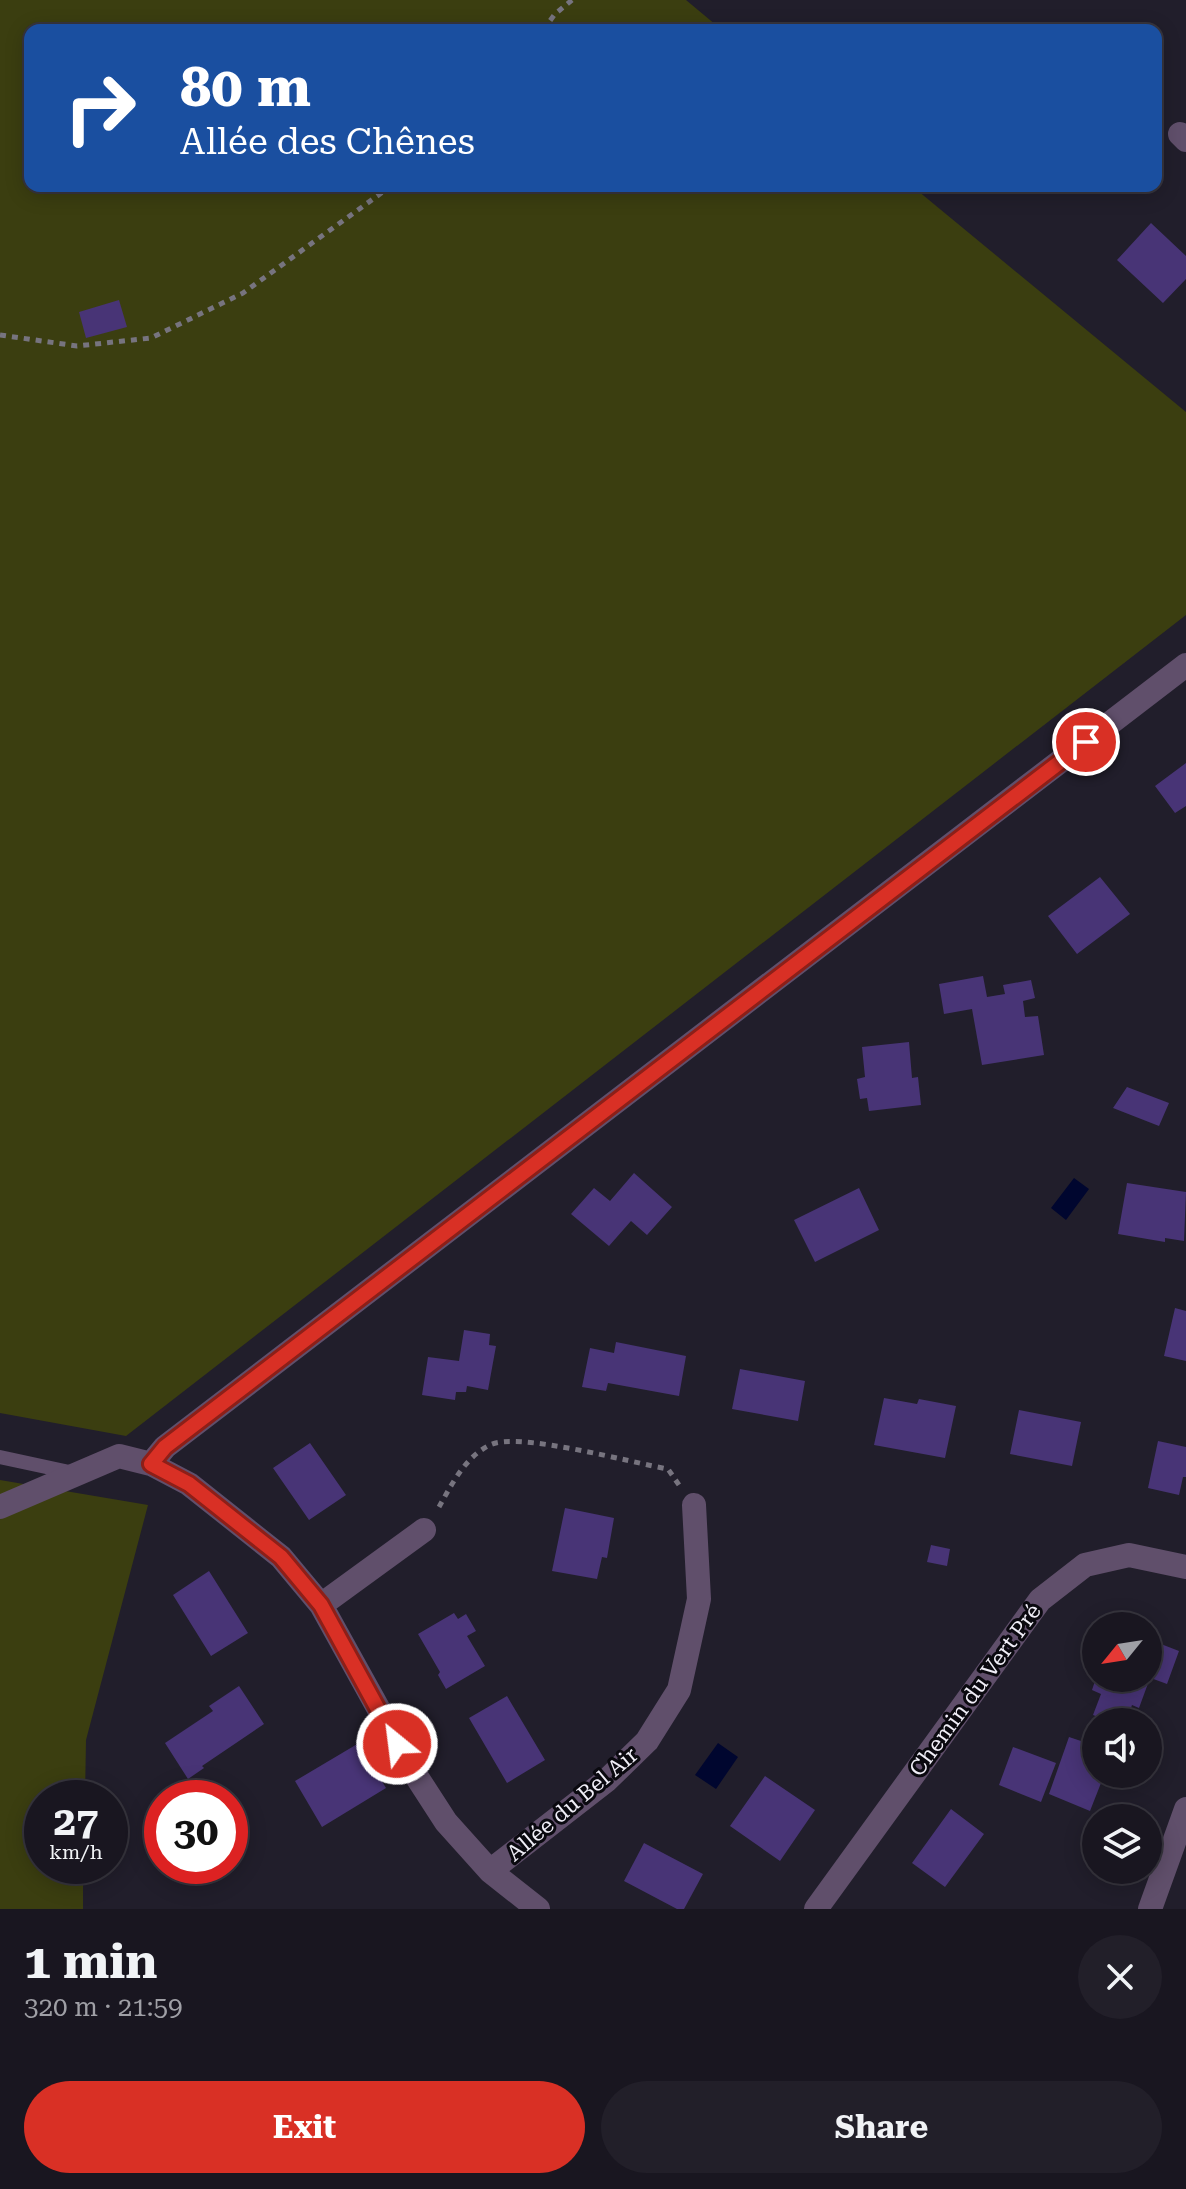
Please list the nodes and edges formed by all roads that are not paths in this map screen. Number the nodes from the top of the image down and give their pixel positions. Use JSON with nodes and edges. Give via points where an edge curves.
{"nodes":[{"id":1,"x":1186,"y":665,"type":"edge"},
{"id":2,"x":0,"y":1457,"type":"edge"},
{"id":3,"x":151,"y":1464,"type":"junction"},
{"id":4,"x":78,"y":1474,"type":"junction"},
{"id":5,"x":694,"y":1505,"type":"road end"},
{"id":6,"x":0,"y":1507,"type":"edge"},
{"id":7,"x":424,"y":1530,"type":"road end"},
{"id":8,"x":1186,"y":1567,"type":"edge"},
{"id":9,"x":321,"y":1605,"type":"junction"},
{"id":10,"x":1186,"y":1809,"type":"edge"},
{"id":11,"x":490,"y":1871,"type":"junction"},
{"id":12,"x":538,"y":1909,"type":"edge"},
{"id":13,"x":816,"y":1909,"type":"edge"},
{"id":14,"x":1150,"y":1909,"type":"edge"}],
"edges":[{"from":1,"to":3,"type":"street","via":[[165,1447]]},
{"from":2,"to":4,"type":"lane"},
{"from":3,"to":4,"type":"street","via":[[119,1456]]},
{"from":3,"to":9,"type":"street","via":[[189,1484],[281,1557]]},
{"from":4,"to":6,"type":"street"},
{"from":5,"to":11,"type":"street","name":"Allée du Bel Air","via":[[699,1599],[679,1690],[647,1741],[607,1780]]},
{"from":7,"to":9,"type":"street"},
{"from":8,"to":13,"type":"street","name":"Chemin du Vert Pré","via":[[1129,1555],[1085,1565],[1040,1600]]},
{"from":9,"to":11,"type":"street","via":[[413,1771],[446,1822]]},
{"from":10,"to":14,"type":"street"},
{"from":11,"to":12,"type":"street"}]}
